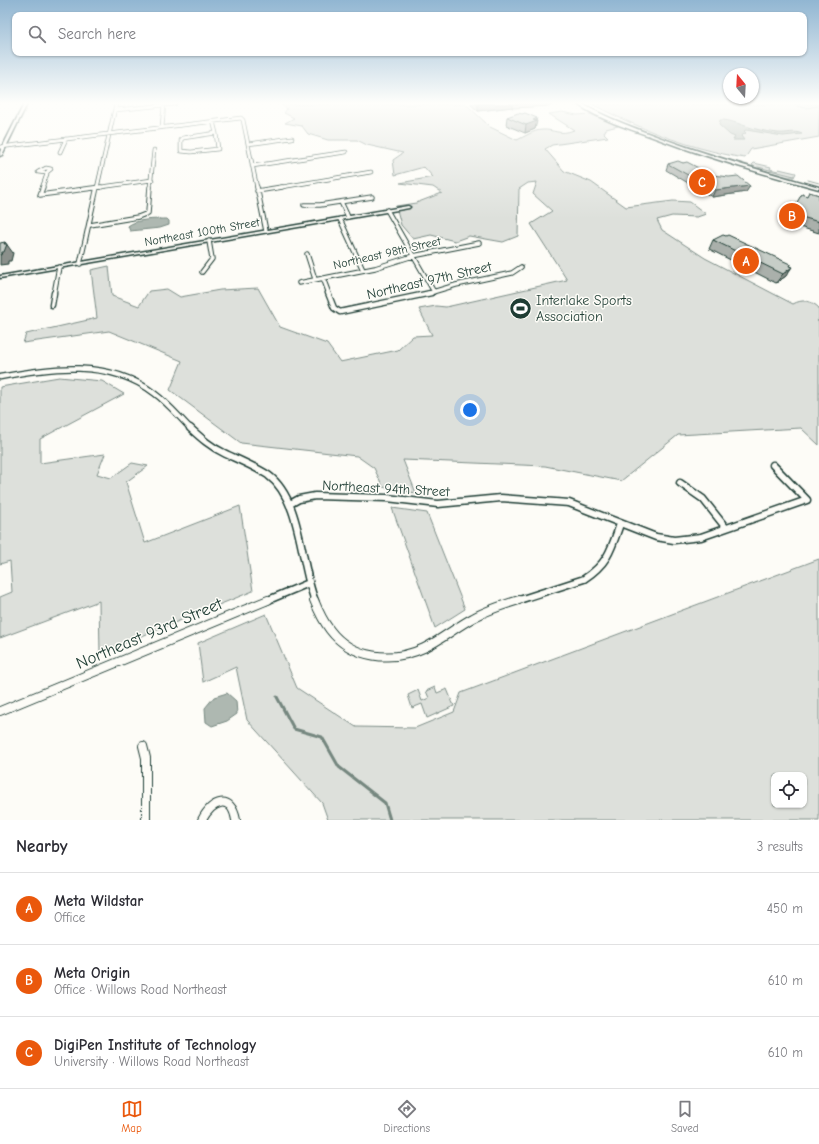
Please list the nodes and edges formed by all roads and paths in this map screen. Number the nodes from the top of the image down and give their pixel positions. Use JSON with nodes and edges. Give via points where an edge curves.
{"nodes":[{"id":1,"x":40,"y":142,"type":"edge"},
{"id":2,"x":64,"y":142,"type":"edge"},
{"id":3,"x":107,"y":142,"type":"edge"},
{"id":4,"x":181,"y":142,"type":"edge"},
{"id":5,"x":218,"y":142,"type":"edge"},
{"id":6,"x":261,"y":142,"type":"edge"},
{"id":7,"x":668,"y":142,"type":"edge"},
{"id":8,"x":248,"y":144,"type":"joint"},
{"id":9,"x":2,"y":147,"type":"edge"},
{"id":10,"x":154,"y":150,"type":"dead end"},
{"id":11,"x":60,"y":152,"type":"dead end"},
{"id":12,"x":346,"y":152,"type":"dead end"},
{"id":13,"x":0,"y":155,"type":"edge"},
{"id":14,"x":252,"y":166,"type":"junction"},
{"id":15,"x":371,"y":172,"type":"dead end"},
{"id":16,"x":46,"y":173,"type":"dead end"},
{"id":17,"x":152,"y":180,"type":"junction"},
{"id":18,"x":98,"y":187,"type":"junction"},
{"id":19,"x":819,"y":188,"type":"edge"},
{"id":20,"x":257,"y":191,"type":"junction"},
{"id":21,"x":372,"y":197,"type":"dead end"},
{"id":22,"x":341,"y":202,"type":"junction"},
{"id":23,"x":304,"y":205,"type":"dead end"},
{"id":24,"x":408,"y":207,"type":"dead end"},
{"id":25,"x":387,"y":210,"type":"junction"},
{"id":26,"x":348,"y":217,"type":"junction"},
{"id":27,"x":340,"y":218,"type":"junction"},
{"id":28,"x":90,"y":225,"type":"junction"},
{"id":29,"x":266,"y":231,"type":"junction"},
{"id":30,"x":209,"y":241,"type":"junction"},
{"id":31,"x":480,"y":243,"type":"dead end"},
{"id":32,"x":307,"y":254,"type":"dead end"},
{"id":33,"x":413,"y":256,"type":"junction"},
{"id":34,"x":80,"y":264,"type":"junction"},
{"id":35,"x":521,"y":266,"type":"dead end"},
{"id":36,"x":59,"y":267,"type":"junction"},
{"id":37,"x":363,"y":270,"type":"junction"},
{"id":38,"x":202,"y":272,"type":"dead end"},
{"id":39,"x":0,"y":277,"type":"edge"},
{"id":40,"x":323,"y":278,"type":"junction"},
{"id":41,"x":315,"y":280,"type":"junction"},
{"id":42,"x":299,"y":283,"type":"dead end"},
{"id":43,"x":434,"y":292,"type":"junction"},
{"id":44,"x":52,"y":305,"type":"dead end"},
{"id":45,"x":0,"y":376,"type":"edge"},
{"id":46,"x":773,"y":465,"type":"dead end"},
{"id":47,"x":680,"y":482,"type":"dead end"},
{"id":48,"x":290,"y":504,"type":"junction"},
{"id":49,"x":620,"y":524,"type":"junction"},
{"id":50,"x":726,"y":528,"type":"junction"},
{"id":51,"x":309,"y":583,"type":"junction"},
{"id":52,"x":0,"y":711,"type":"edge"},
{"id":53,"x":144,"y":746,"type":"dead end"},
{"id":54,"x":146,"y":820,"type":"edge"},
{"id":55,"x":202,"y":820,"type":"edge"},
{"id":56,"x":236,"y":820,"type":"edge"}],
"edges":[{"from":1,"to":9,"type":"street"},
{"from":2,"to":11,"type":"street"},
{"from":3,"to":18,"type":"street"},
{"from":4,"to":5,"type":"street","via":[[181,151],[191,152],[218,149]]},
{"from":6,"to":8,"type":"street"},
{"from":7,"to":19,"type":"main road"},
{"from":8,"to":14,"type":"street"},
{"from":9,"to":13,"type":"street"},
{"from":10,"to":17,"type":"street"},
{"from":12,"to":14,"type":"street"},
{"from":14,"to":20,"type":"street"},
{"from":15,"to":20,"type":"street"},
{"from":16,"to":18,"type":"street","via":[[40,195]]},
{"from":17,"to":18,"type":"street"},
{"from":17,"to":28,"type":"street","via":[[150,210],[146,215]]},
{"from":18,"to":28,"type":"street"},
{"from":20,"to":29,"type":"street"},
{"from":21,"to":22,"type":"street"},
{"from":22,"to":23,"type":"street"},
{"from":22,"to":26,"type":"street"},
{"from":24,"to":25,"type":"street","name":"Northeast 100th Street"},
{"from":25,"to":26,"type":"street","name":"Northeast 100th Street"},
{"from":25,"to":33,"type":"street"},
{"from":26,"to":27,"type":"street","name":"Northeast 100th Street"},
{"from":27,"to":29,"type":"street","name":"Northeast 100th Street"},
{"from":27,"to":37,"type":"street"},
{"from":28,"to":34,"type":"street"},
{"from":29,"to":30,"type":"street","name":"Northeast 100th Street"},
{"from":30,"to":34,"type":"street","name":"Northeast 100th Street"},
{"from":30,"to":38,"type":"street","via":[[212,259]]},
{"from":31,"to":33,"type":"street","name":"Northeast 98th Street"},
{"from":32,"to":41,"type":"street"},
{"from":33,"to":37,"type":"street","name":"Northeast 98th Street"},
{"from":33,"to":43,"type":"street"},
{"from":34,"to":36,"type":"street","name":"Northeast 100th Street"},
{"from":35,"to":43,"type":"street","name":"Northeast 97th Street","via":[[512,273]]},
{"from":36,"to":39,"type":"street","name":"Northeast 100th Street"},
{"from":36,"to":44,"type":"street"},
{"from":37,"to":40,"type":"street","name":"Northeast 98th Street"},
{"from":40,"to":41,"type":"street","name":"Northeast 98th Street"},
{"from":40,"to":43,"type":"street","name":"Northeast 97th Street","via":[[334,308],[340,312]]},
{"from":41,"to":42,"type":"street","name":"Northeast 98th Street"},
{"from":45,"to":48,"type":"street","via":[[32,370],[71,368],[112,373],[129,378],[153,392],[215,448],[269,476],[280,487]]},
{"from":46,"to":50,"type":"street","name":"Northeast 94th Street","via":[[807,500]]},
{"from":47,"to":50,"type":"street","via":[[703,500]]},
{"from":48,"to":49,"type":"street","name":"Northeast 94th Street","via":[[299,499],[330,496],[387,498],[438,504],[500,498],[518,499],[569,503]]},
{"from":48,"to":51,"type":"street"},
{"from":49,"to":50,"type":"street","name":"Northeast 94th Street","via":[[656,537],[674,540],[701,537]]},
{"from":49,"to":51,"type":"street","via":[[613,547],[598,571],[584,579],[487,612],[421,650],[402,658],[360,654],[344,645],[325,626]]},
{"from":51,"to":52,"type":"street","name":"Northeast 93rd Street"},
{"from":53,"to":54,"type":"street"},
{"from":55,"to":56,"type":"street","via":[[213,805],[225,802],[234,808]]}]}
